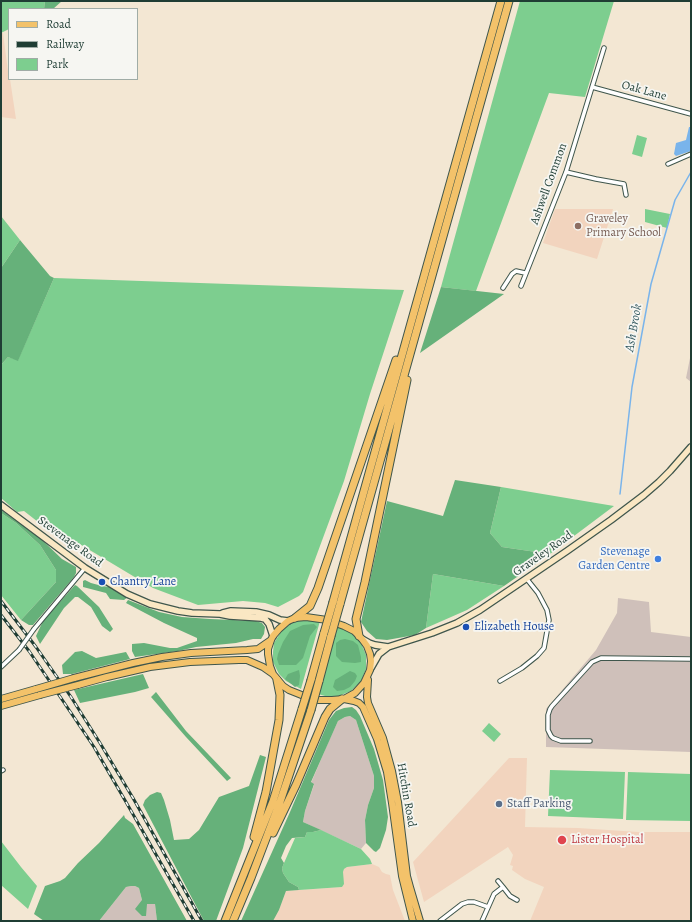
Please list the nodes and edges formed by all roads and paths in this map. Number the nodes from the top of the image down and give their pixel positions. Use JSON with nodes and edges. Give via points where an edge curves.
{"nodes":[{"id":1,"x":501,"y":1,"type":"edge"},
{"id":2,"x":509,"y":1,"type":"edge"},
{"id":3,"x":604,"y":48,"type":"dead end"},
{"id":4,"x":592,"y":87,"type":"junction"},
{"id":5,"x":691,"y":114,"type":"edge"},
{"id":6,"x":691,"y":154,"type":"edge"},
{"id":7,"x":668,"y":164,"type":"dead end"},
{"id":8,"x":566,"y":172,"type":"junction"},
{"id":9,"x":626,"y":195,"type":"dead end"},
{"id":10,"x":525,"y":273,"type":"junction"},
{"id":11,"x":521,"y":286,"type":"dead end"},
{"id":12,"x":503,"y":288,"type":"dead end"},
{"id":13,"x":410,"y":326,"type":"junction"},
{"id":14,"x":412,"y":348,"type":"junction"},
{"id":15,"x":691,"y":447,"type":"edge"},
{"id":16,"x":1,"y":505,"type":"edge"},
{"id":17,"x":85,"y":568,"type":"junction"},
{"id":18,"x":526,"y":578,"type":"junction"},
{"id":19,"x":337,"y":603,"type":"junction"},
{"id":20,"x":220,"y":614,"type":"junction"},
{"id":21,"x":292,"y":619,"type":"junction"},
{"id":22,"x":361,"y":637,"type":"junction"},
{"id":23,"x":272,"y":638,"type":"junction"},
{"id":24,"x":388,"y":647,"type":"junction"},
{"id":25,"x":691,"y":659,"type":"edge"},
{"id":26,"x":1,"y":667,"type":"edge"},
{"id":27,"x":369,"y":672,"type":"junction"},
{"id":28,"x":275,"y":677,"type":"junction"},
{"id":29,"x":315,"y":680,"type":"junction"},
{"id":30,"x":500,"y":681,"type":"dead end"},
{"id":31,"x":1,"y":699,"type":"edge"},
{"id":32,"x":343,"y":699,"type":"junction"},
{"id":33,"x":1,"y":706,"type":"edge"},
{"id":34,"x":590,"y":741,"type":"dead end"},
{"id":35,"x":260,"y":855,"type":"junction"},
{"id":36,"x":248,"y":864,"type":"junction"},
{"id":37,"x":498,"y":881,"type":"dead end"},
{"id":38,"x":503,"y":887,"type":"junction"},
{"id":39,"x":517,"y":900,"type":"dead end"},
{"id":40,"x":488,"y":907,"type":"junction"},
{"id":41,"x":224,"y":921,"type":"edge"},
{"id":42,"x":233,"y":921,"type":"edge"},
{"id":43,"x":413,"y":921,"type":"edge"},
{"id":44,"x":420,"y":921,"type":"edge"},
{"id":45,"x":440,"y":921,"type":"edge"},
{"id":46,"x":482,"y":921,"type":"edge"}],
"edges":[{"from":1,"to":13,"type":"highway"},
{"from":2,"to":14,"type":"highway"},
{"from":3,"to":4,"type":"street","name":"Ashwell Common"},
{"from":4,"to":5,"type":"street","name":"Oak Lane"},
{"from":4,"to":8,"type":"street","name":"Ashwell Common"},
{"from":6,"to":7,"type":"street"},
{"from":8,"to":9,"type":"street","via":[[624,184]]},
{"from":8,"to":10,"type":"street","name":"Ashwell Common"},
{"from":10,"to":11,"type":"street","name":"Ashwell Common"},
{"from":10,"to":12,"type":"street","via":[[516,271]]},
{"from":13,"to":19,"type":"highway"},
{"from":13,"to":21,"type":"highway","via":[[383,396],[325,570],[310,606]]},
{"from":14,"to":19,"type":"highway"},
{"from":14,"to":22,"type":"highway","via":[[402,409],[356,619]]},
{"from":15,"to":18,"type":"main road","name":"Graveley Road","via":[[644,495]]},
{"from":16,"to":17,"type":"main road","name":"Stevenage Road"},
{"from":17,"to":20,"type":"main road","name":"Stevenage Road","via":[[127,594],[150,604],[178,611]]},
{"from":17,"to":26,"type":"street","bridge":true},
{"from":18,"to":24,"type":"main road","name":"Graveley Road","via":[[457,624]]},
{"from":18,"to":30,"type":"street","via":[[547,610],[544,648],[522,668]]},
{"from":19,"to":29,"type":"highway","bridge":true},
{"from":20,"to":21,"type":"main road","name":"Stevenage Road","via":[[231,611],[256,612],[280,620]]},
{"from":20,"to":23,"type":"main road","name":"Stevenage Road","via":[[265,619],[270,626]]},
{"from":21,"to":22,"type":"main road","via":[[327,620],[348,628]]},
{"from":21,"to":23,"type":"main road"},
{"from":22,"to":24,"type":"main road","via":[[369,643]]},
{"from":22,"to":27,"type":"main road","via":[[370,654]]},
{"from":23,"to":28,"type":"main road","via":[[268,654]]},
{"from":23,"to":31,"type":"main road","bridge":true,"via":[[261,648],[191,653],[145,660]]},
{"from":24,"to":27,"type":"main road","name":"Graveley Road","via":[[379,654]]},
{"from":25,"to":34,"type":"street","via":[[601,658],[592,662],[552,706],[548,715],[548,730],[553,738],[561,741]]},
{"from":27,"to":32,"type":"main road","via":[[360,689]]},
{"from":27,"to":44,"type":"main road","name":"Hitchin Road","via":[[367,698],[383,738],[392,771],[407,876]]},
{"from":28,"to":32,"type":"main road","via":[[289,690],[309,698]]},
{"from":28,"to":33,"type":"main road","bridge":true,"via":[[247,660],[190,662],[135,670]]},
{"from":28,"to":36,"type":"highway","via":[[280,695],[279,720],[266,792]]},
{"from":29,"to":35,"type":"highway","bridge":true,"via":[[310,710]]},
{"from":29,"to":36,"type":"highway","bridge":true,"via":[[302,709],[273,801]]},
{"from":32,"to":35,"type":"highway","via":[[330,709],[325,717],[296,785]]},
{"from":32,"to":43,"type":"main road","name":"Hitchin Road","via":[[354,701],[363,707],[377,739],[386,772],[402,876]]},
{"from":35,"to":42,"type":"highway"},
{"from":36,"to":41,"type":"highway"},
{"from":37,"to":38,"type":"street"},
{"from":38,"to":39,"type":"street"},
{"from":38,"to":40,"type":"street","via":[[496,892]]},
{"from":40,"to":45,"type":"street","via":[[468,902]]},
{"from":40,"to":46,"type":"street"}]}
